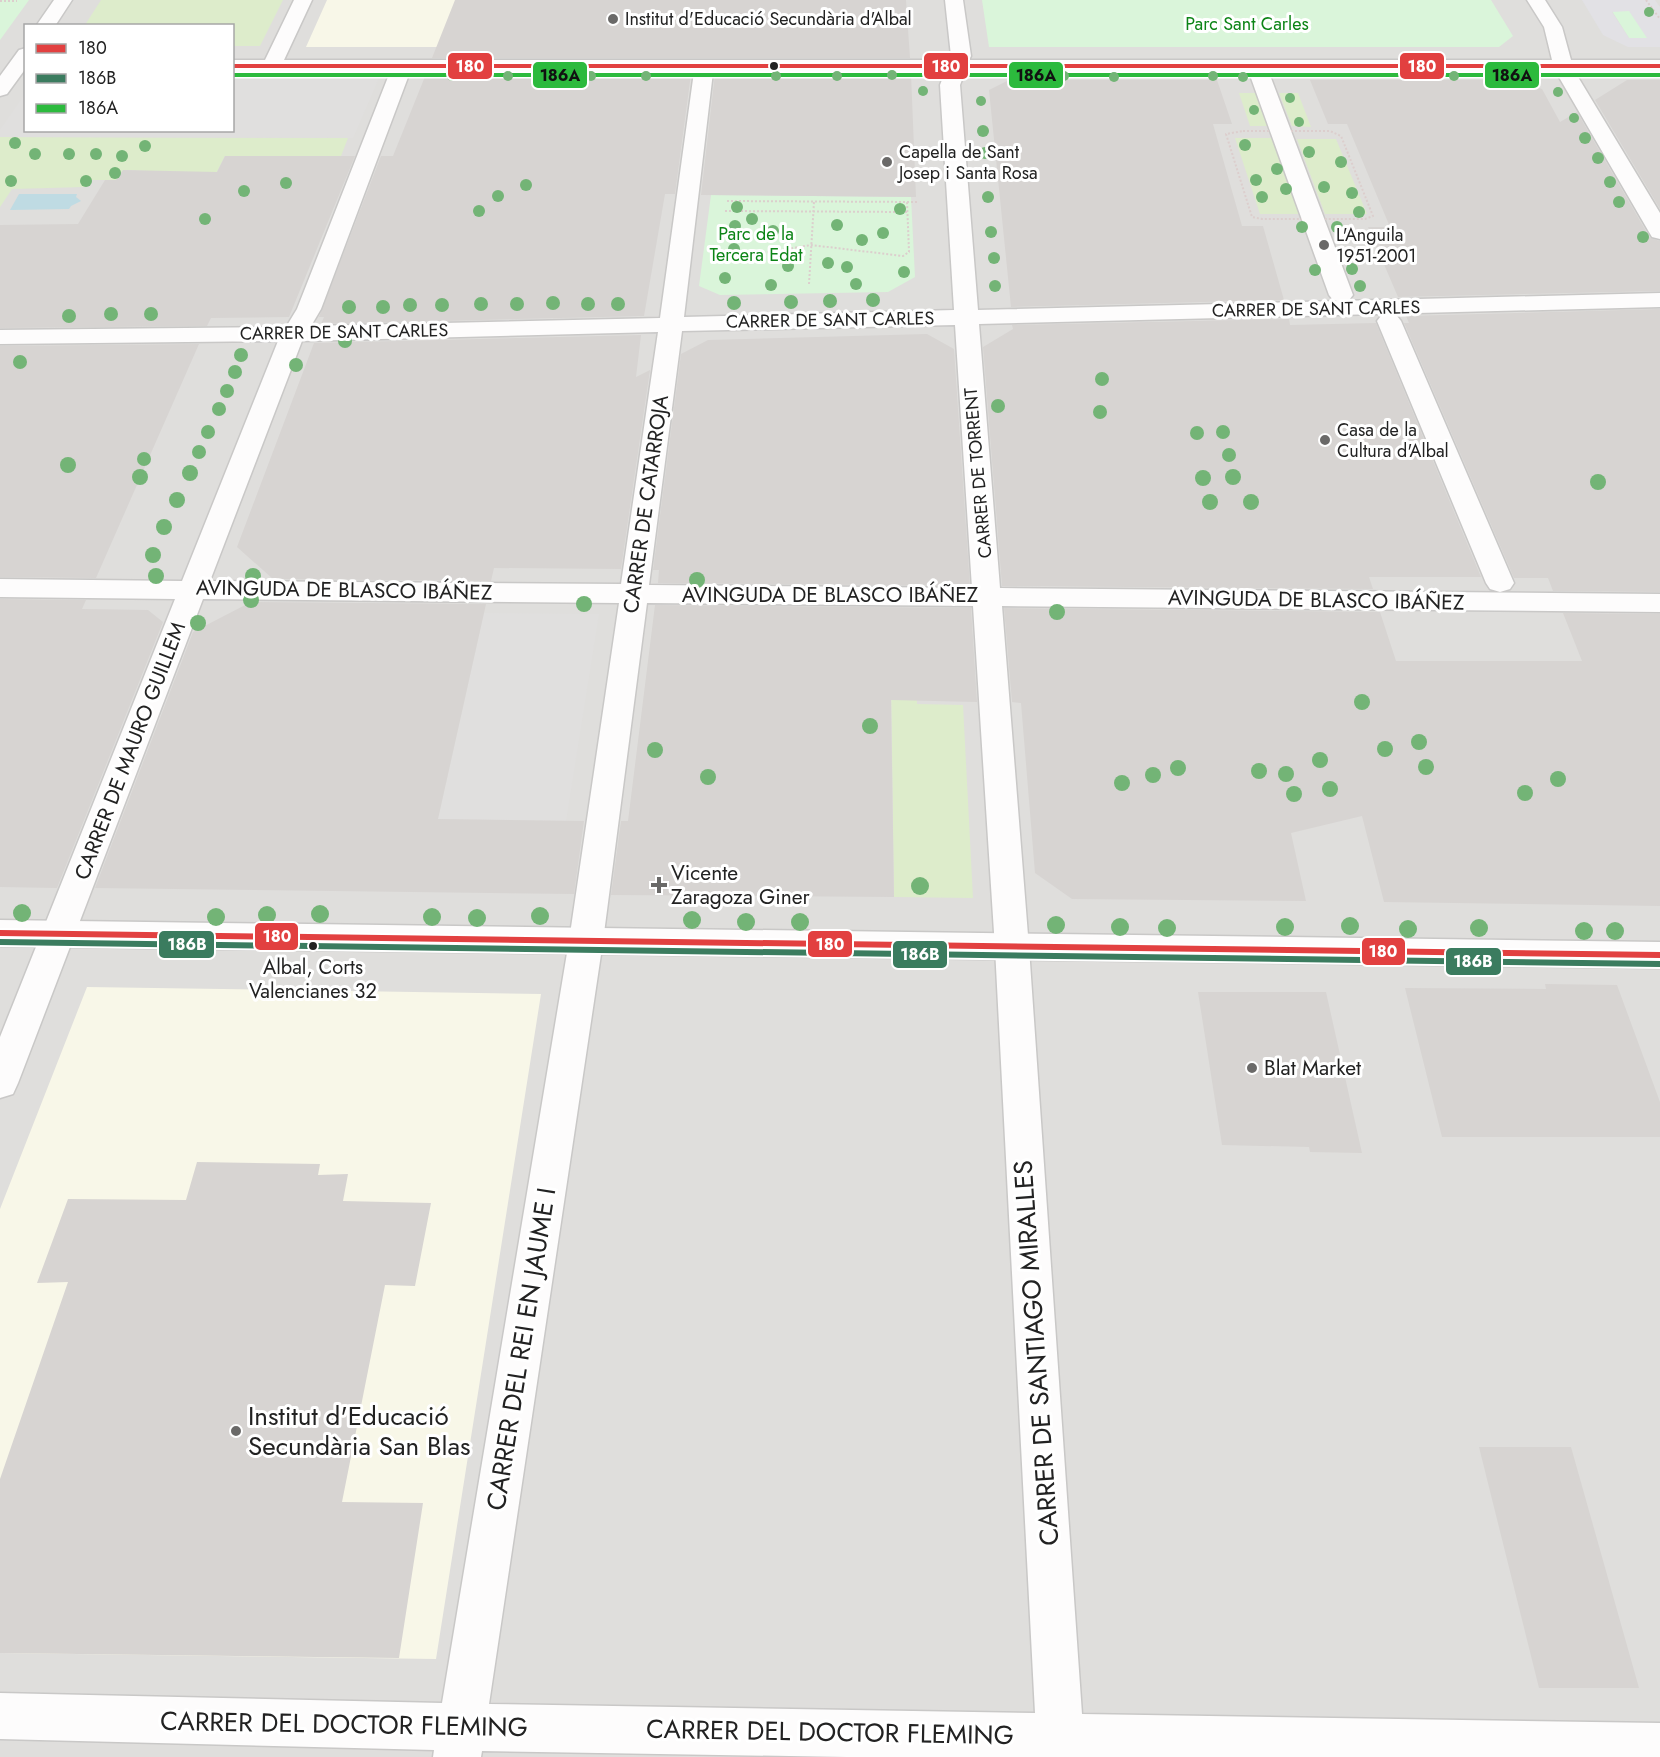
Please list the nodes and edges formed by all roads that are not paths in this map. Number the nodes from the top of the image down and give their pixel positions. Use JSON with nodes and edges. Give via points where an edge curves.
{"nodes":[{"id":1,"x":63,"y":0,"type":"edge"},
{"id":2,"x":303,"y":0,"type":"edge"},
{"id":3,"x":954,"y":0,"type":"edge"},
{"id":4,"x":1536,"y":0,"type":"edge"},
{"id":5,"x":46,"y":24,"type":"edge"},
{"id":6,"x":17,"y":62,"type":"edge"},
{"id":7,"x":234,"y":66,"type":"edge"},
{"id":8,"x":272,"y":66,"type":"junction"},
{"id":9,"x":1660,"y":66,"type":"edge"},
{"id":10,"x":402,"y":67,"type":"junction"},
{"id":11,"x":704,"y":67,"type":"junction"},
{"id":12,"x":955,"y":67,"type":"junction"},
{"id":13,"x":1563,"y":67,"type":"junction"},
{"id":14,"x":1261,"y":78,"type":"dead end"},
{"id":15,"x":0,"y":90,"type":"edge"},
{"id":16,"x":1660,"y":232,"type":"edge"},
{"id":17,"x":1341,"y":295,"type":"dead end"},
{"id":18,"x":1660,"y":300,"type":"edge"},
{"id":19,"x":966,"y":317,"type":"junction"},
{"id":20,"x":1389,"y":321,"type":"dead end"},
{"id":21,"x":672,"y":324,"type":"junction"},
{"id":22,"x":294,"y":334,"type":"junction"},
{"id":23,"x":0,"y":337,"type":"edge"},
{"id":24,"x":1500,"y":583,"type":"dead end"},
{"id":25,"x":0,"y":588,"type":"edge"},
{"id":26,"x":192,"y":588,"type":"junction"},
{"id":27,"x":633,"y":594,"type":"junction"},
{"id":28,"x":988,"y":596,"type":"junction"},
{"id":29,"x":1660,"y":603,"type":"edge"},
{"id":30,"x":0,"y":933,"type":"edge"},
{"id":31,"x":58,"y":934,"type":"junction"},
{"id":32,"x":586,"y":941,"type":"junction"},
{"id":33,"x":1012,"y":948,"type":"junction"},
{"id":34,"x":1660,"y":955,"type":"edge"},
{"id":35,"x":0,"y":1083,"type":"edge"},
{"id":36,"x":0,"y":1716,"type":"edge"},
{"id":37,"x":459,"y":1742,"type":"edge"},
{"id":38,"x":1062,"y":1746,"type":"edge"},
{"id":39,"x":1660,"y":1747,"type":"edge"}],
"edges":[{"from":1,"to":5,"type":"street"},
{"from":2,"to":8,"type":"street"},
{"from":3,"to":12,"type":"street","name":"CARRER DE TORRENT","via":[[961,56]]},
{"from":4,"to":13,"type":"street","via":[[1552,27]]},
{"from":6,"to":15,"type":"street"},
{"from":7,"to":8,"type":"street"},
{"from":8,"to":10,"type":"street"},
{"from":9,"to":13,"type":"street"},
{"from":10,"to":11,"type":"street"},
{"from":10,"to":22,"type":"street","name":"CARRER DE MAURO GUILLEM","via":[[309,309]]},
{"from":11,"to":12,"type":"street"},
{"from":11,"to":21,"type":"street","name":"CARRER DE CATARROJA"},
{"from":12,"to":13,"type":"street"},
{"from":12,"to":19,"type":"street","name":"CARRER DE TORRENT","via":[[950,85]]},
{"from":13,"to":16,"type":"street"},
{"from":14,"to":17,"type":"street"},
{"from":18,"to":19,"type":"street","name":"CARRER DE SANT CARLES"},
{"from":19,"to":21,"type":"street","name":"CARRER DE SANT CARLES"},
{"from":19,"to":28,"type":"street","name":"CARRER DE TORRENT"},
{"from":20,"to":24,"type":"street"},
{"from":21,"to":22,"type":"street","name":"CARRER DE SANT CARLES"},
{"from":21,"to":27,"type":"street","name":"CARRER DE CATARROJA"},
{"from":22,"to":23,"type":"street","name":"CARRER DE SANT CARLES"},
{"from":22,"to":26,"type":"street","name":"CARRER DE MAURO GUILLEM"},
{"from":25,"to":26,"type":"street","name":"AVINGUDA DE BLASCO IBÁÑEZ"},
{"from":26,"to":27,"type":"street","name":"AVINGUDA DE BLASCO IBÁÑEZ"},
{"from":26,"to":31,"type":"street","name":"CARRER DE MAURO GUILLEM"},
{"from":27,"to":28,"type":"street","name":"AVINGUDA DE BLASCO IBÁÑEZ"},
{"from":27,"to":32,"type":"street","name":"CARRER DE CATARROJA"},
{"from":28,"to":29,"type":"street","name":"AVINGUDA DE BLASCO IBÁÑEZ"},
{"from":28,"to":33,"type":"street","name":"CARRER DE TORRENT"},
{"from":30,"to":31,"type":"street"},
{"from":31,"to":32,"type":"street"},
{"from":31,"to":35,"type":"street","name":"CARRER DE MAURO GUILLEM"},
{"from":32,"to":33,"type":"street"},
{"from":32,"to":37,"type":"street","name":"CARRER DEL REI EN JAUME I"},
{"from":33,"to":34,"type":"street"},
{"from":33,"to":38,"type":"street","name":"CARRER DE SANTIAGO MIRALLES"},
{"from":36,"to":37,"type":"street","name":"CARRER DEL DOCTOR FLEMING"},
{"from":37,"to":38,"type":"street","name":"CARRER DEL DOCTOR FLEMING"},
{"from":38,"to":39,"type":"street","name":"CARRER DEL DOCTOR FLEMING"}]}
